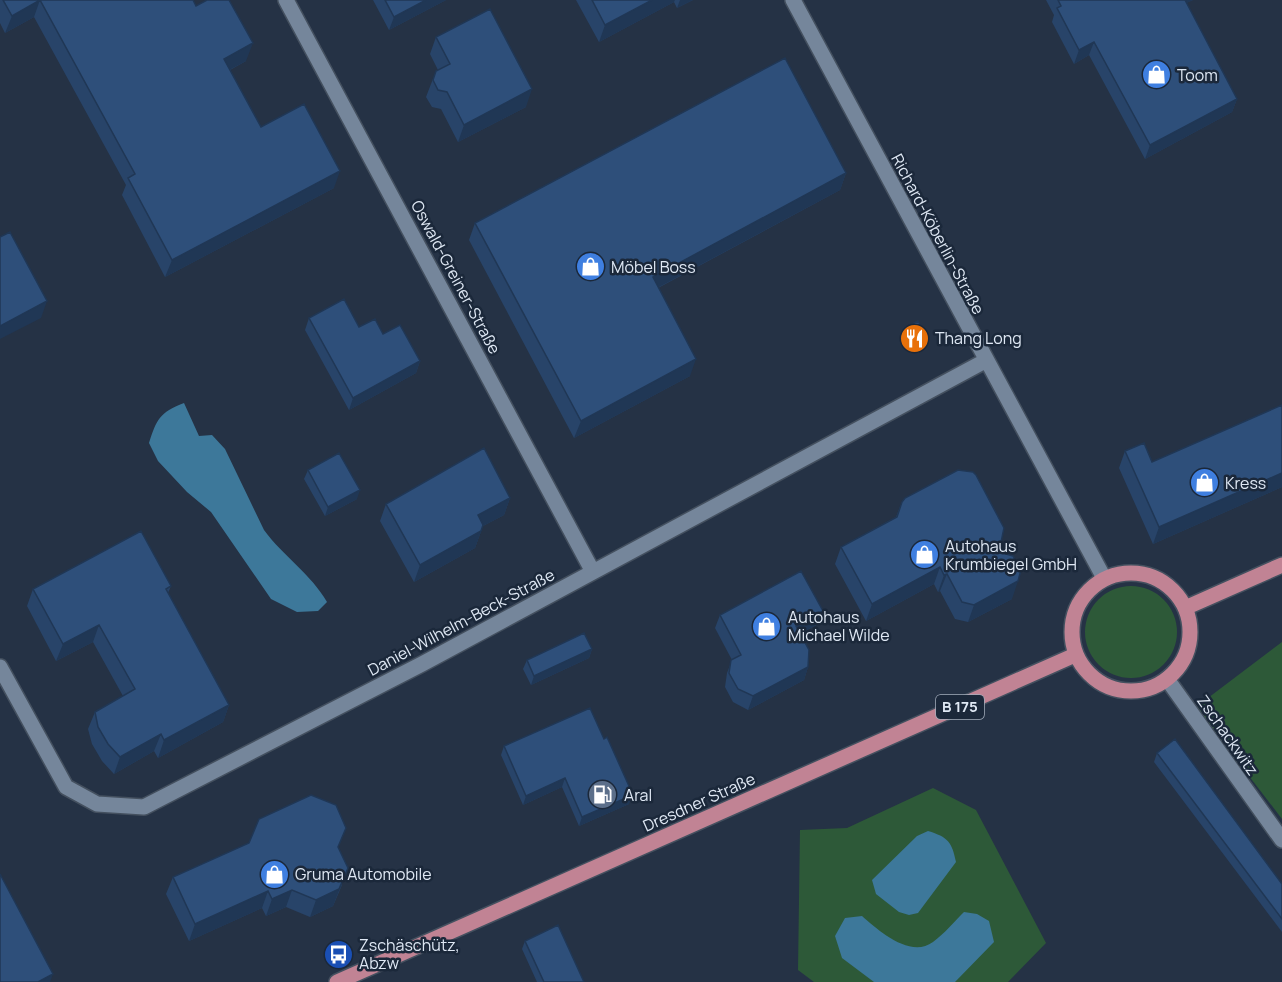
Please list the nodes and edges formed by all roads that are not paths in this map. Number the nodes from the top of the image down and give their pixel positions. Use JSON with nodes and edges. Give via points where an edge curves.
{"nodes":[{"id":1,"x":286,"y":0,"type":"edge"},
{"id":2,"x":793,"y":0,"type":"edge"},
{"id":3,"x":985,"y":361,"type":"junction"},
{"id":4,"x":1282,"y":565,"type":"edge"},
{"id":5,"x":593,"y":572,"type":"junction"},
{"id":6,"x":1104,"y":578,"type":"junction"},
{"id":7,"x":1185,"y":608,"type":"junction"},
{"id":8,"x":1075,"y":655,"type":"junction"},
{"id":9,"x":0,"y":667,"type":"edge"},
{"id":10,"x":1167,"y":679,"type":"junction"},
{"id":11,"x":1282,"y":840,"type":"edge"},
{"id":12,"x":337,"y":982,"type":"edge"}],
"edges":[{"from":1,"to":5,"type":"street","name":"Oswald-Greiner-Straße"},
{"from":2,"to":3,"type":"street","name":"Richard-Köberlin-Straße"},
{"from":3,"to":5,"type":"street","name":"Daniel-Wilhelm-Beck-Straße"},
{"from":3,"to":6,"type":"street","name":"Richard-Köberlin-Straße"},
{"from":4,"to":7,"type":"main road"},
{"from":5,"to":9,"type":"street","name":"Daniel-Wilhelm-Beck-Straße","via":[[144,807],[97,804],[66,787]]},
{"from":6,"to":7,"type":"main road","via":[[1123,572],[1143,573],[1161,580]]},
{"from":6,"to":8,"type":"main road","via":[[1081,598],[1074,612],[1071,628]]},
{"from":7,"to":10,"type":"main road","via":[[1190,626],[1189,646]]},
{"from":8,"to":10,"type":"main road","via":[[1088,674],[1119,690],[1145,689]]},
{"from":8,"to":12,"type":"main road","name":"Dresdner Straße","number":"B 175"},
{"from":10,"to":11,"type":"street","name":"Zschackwitz"}]}
